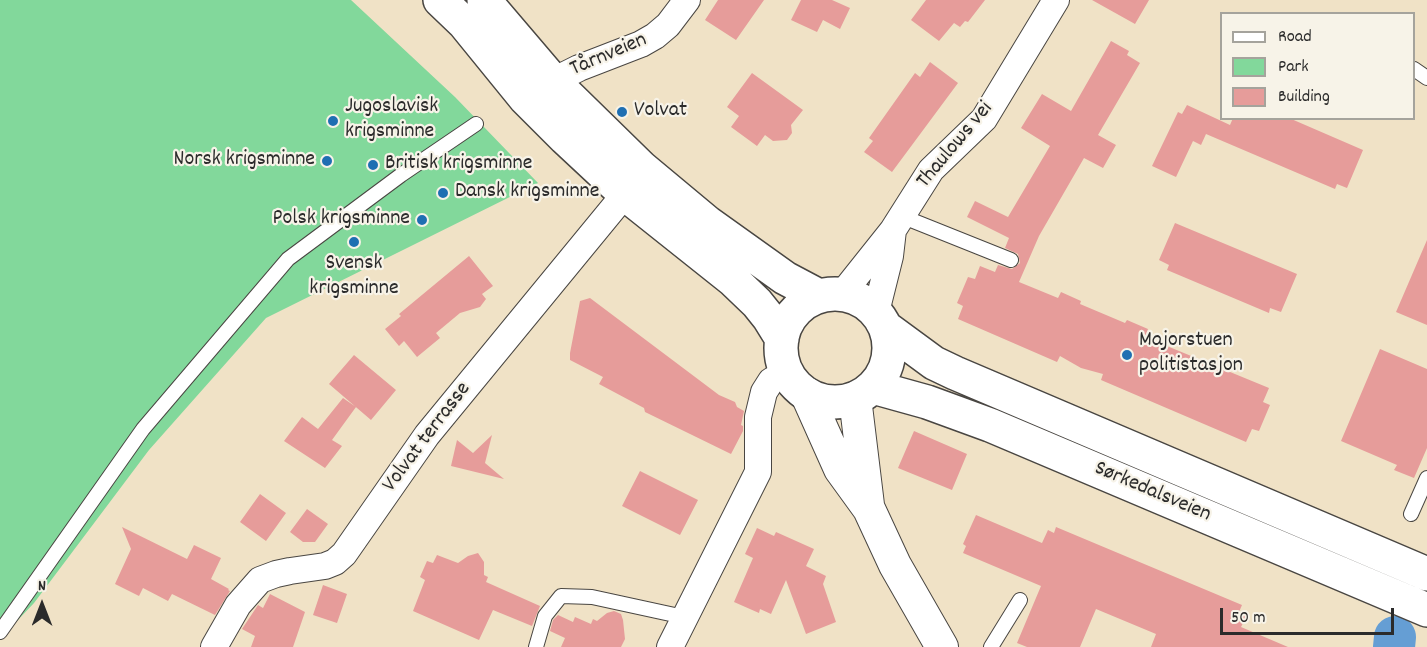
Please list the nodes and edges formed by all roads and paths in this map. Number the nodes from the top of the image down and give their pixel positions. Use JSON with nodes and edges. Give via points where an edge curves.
{"nodes":[{"id":1,"x":440,"y":0,"type":"edge"},
{"id":2,"x":484,"y":0,"type":"edge"},
{"id":3,"x":687,"y":0,"type":"edge"},
{"id":4,"x":1056,"y":0,"type":"edge"},
{"id":5,"x":553,"y":81,"type":"junction"},
{"id":6,"x":476,"y":124,"type":"dead end"},
{"id":7,"x":625,"y":194,"type":"junction"},
{"id":8,"x":897,"y":223,"type":"junction"},
{"id":9,"x":1011,"y":260,"type":"dead end"},
{"id":10,"x":830,"y":295,"type":"junction"},
{"id":11,"x":881,"y":319,"type":"junction"},
{"id":12,"x":782,"y":339,"type":"junction"},
{"id":13,"x":796,"y":383,"type":"junction"},
{"id":14,"x":864,"y":393,"type":"junction"},
{"id":15,"x":1427,"y":478,"type":"edge"},
{"id":16,"x":869,"y":509,"type":"junction"},
{"id":17,"x":1411,"y":514,"type":"dead end"},
{"id":18,"x":1427,"y":574,"type":"edge"},
{"id":19,"x":1020,"y":600,"type":"dead end"},
{"id":20,"x":1427,"y":610,"type":"edge"},
{"id":21,"x":684,"y":617,"type":"junction"},
{"id":22,"x":0,"y":632,"type":"edge"},
{"id":23,"x":214,"y":647,"type":"edge"},
{"id":24,"x":537,"y":647,"type":"edge"},
{"id":25,"x":670,"y":647,"type":"edge"},
{"id":26,"x":942,"y":647,"type":"edge"},
{"id":27,"x":991,"y":647,"type":"edge"}],
"edges":[{"from":1,"to":7,"type":"main road","via":[[464,23],[525,98]]},
{"from":2,"to":5,"type":"main road"},
{"from":3,"to":5,"type":"street","name":"Tårnveien","via":[[655,36]]},
{"from":4,"to":8,"type":"street","name":"Thaulows vei","via":[[984,119],[932,170]]},
{"from":5,"to":10,"type":"main road","via":[[642,168],[708,223],[785,278]]},
{"from":6,"to":22,"type":"lane","via":[[288,259],[143,429]]},
{"from":7,"to":12,"type":"main road","via":[[733,280],[757,303]]},
{"from":7,"to":23,"type":"street","name":"Volvat terrasse","via":[[427,435],[344,554],[325,566],[260,580],[238,605]]},
{"from":8,"to":9,"type":"lane"},
{"from":8,"to":10,"type":"street","name":"Thaulows vei"},
{"from":8,"to":11,"type":"street","name":"Thaulows vei"},
{"from":10,"to":11,"type":"main road","via":[[855,297]]},
{"from":10,"to":12,"type":"main road","via":[[801,305],[789,320]]},
{"from":11,"to":14,"type":"main road","via":[[889,343],[888,359],[883,374]]},
{"from":11,"to":18,"type":"main road","name":"Sørkedalsveien","via":[[934,363],[955,373]]},
{"from":12,"to":13,"type":"main road","via":[[782,356]]},
{"from":13,"to":14,"type":"main road","via":[[821,400],[838,402]]},
{"from":13,"to":16,"type":"street","via":[[840,470]]},
{"from":13,"to":21,"type":"street","via":[[771,381],[764,392],[758,417],[758,472]]},
{"from":14,"to":16,"type":"street"},
{"from":14,"to":20,"type":"main road","name":"Sørkedalsveien","via":[[961,414]]},
{"from":15,"to":17,"type":"lane"},
{"from":16,"to":26,"type":"street","via":[[895,565]]},
{"from":19,"to":27,"type":"lane"},
{"from":21,"to":24,"type":"lane","via":[[592,597],[561,596],[545,616]]},
{"from":21,"to":25,"type":"street"}]}
